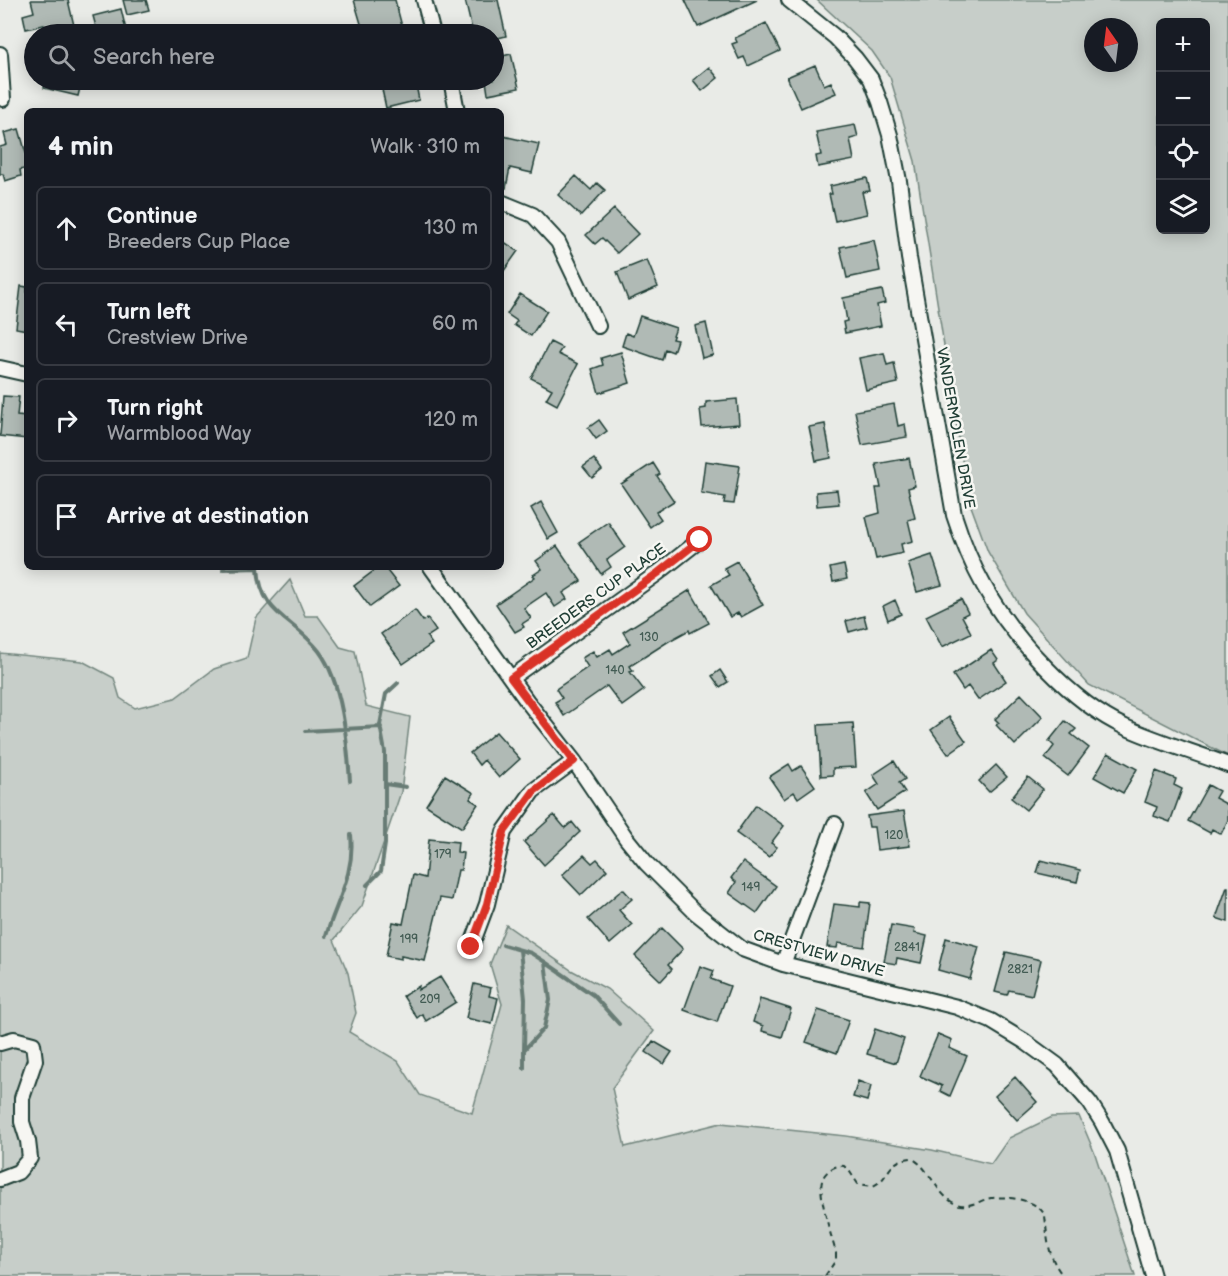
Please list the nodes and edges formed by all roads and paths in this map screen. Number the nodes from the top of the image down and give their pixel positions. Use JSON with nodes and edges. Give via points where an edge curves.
{"nodes":[{"id":1,"x":424,"y":0,"type":"edge"},
{"id":2,"x":789,"y":0,"type":"edge"},
{"id":3,"x":431,"y":24,"type":"edge"},
{"id":4,"x":0,"y":54,"type":"edge"},
{"id":5,"x":452,"y":90,"type":"edge"},
{"id":6,"x":3,"y":99,"type":"dead end"},
{"id":7,"x":456,"y":108,"type":"edge"},
{"id":8,"x":504,"y":203,"type":"edge"},
{"id":9,"x":598,"y":326,"type":"dead end"},
{"id":10,"x":0,"y":368,"type":"edge"},
{"id":11,"x":24,"y":373,"type":"edge"},
{"id":12,"x":700,"y":540,"type":"dead end"},
{"id":13,"x":433,"y":570,"type":"edge"},
{"id":14,"x":511,"y":678,"type":"junction"},
{"id":15,"x":574,"y":761,"type":"junction"},
{"id":16,"x":1228,"y":765,"type":"edge"},
{"id":17,"x":835,"y":824,"type":"dead end"},
{"id":18,"x":471,"y":947,"type":"dead end"},
{"id":19,"x":783,"y":964,"type":"junction"},
{"id":20,"x":0,"y":1043,"type":"edge"},
{"id":21,"x":0,"y":1179,"type":"edge"},
{"id":22,"x":825,"y":1276,"type":"edge"},
{"id":23,"x":1063,"y":1276,"type":"edge"},
{"id":24,"x":1153,"y":1276,"type":"edge"}],
"edges":[{"from":1,"to":3,"type":"street"},
{"from":2,"to":16,"type":"street","name":"VANDERMOLEN DRIVE","via":[[855,58],[871,78],[880,102],[899,181],[954,515],[985,588],[1045,667],[1082,701],[1123,726]]},
{"from":4,"to":6,"type":"street"},
{"from":5,"to":7,"type":"street"},
{"from":8,"to":9,"type":"street","via":[[533,215],[558,242]]},
{"from":10,"to":11,"type":"street"},
{"from":12,"to":14,"type":"street","name":"BREEDERS CUP PLACE"},
{"from":13,"to":14,"type":"street","name":"CRESTVIEW DRIVE"},
{"from":14,"to":15,"type":"street","name":"CRESTVIEW DRIVE"},
{"from":15,"to":18,"type":"street","via":[[534,791],[504,832],[487,904]]},
{"from":15,"to":19,"type":"street","name":"CRESTVIEW DRIVE","via":[[633,847],[696,913],[742,948]]},
{"from":17,"to":19,"type":"street"},
{"from":19,"to":24,"type":"street","name":"CRESTVIEW DRIVE","via":[[957,1007],[991,1021],[1057,1065],[1090,1103],[1117,1152]]},
{"from":20,"to":21,"type":"street","via":[[14,1039],[33,1044],[35,1060],[22,1098],[22,1122],[30,1158],[18,1172]]},
{"from":22,"to":23,"type":"path","via":[[836,1260],[836,1253],[823,1198],[825,1175],[834,1167],[844,1166],[858,1184],[873,1186],[896,1161],[911,1158],[922,1164],[941,1192],[957,1204],[999,1198],[1025,1200],[1043,1210],[1049,1253]]}]}
